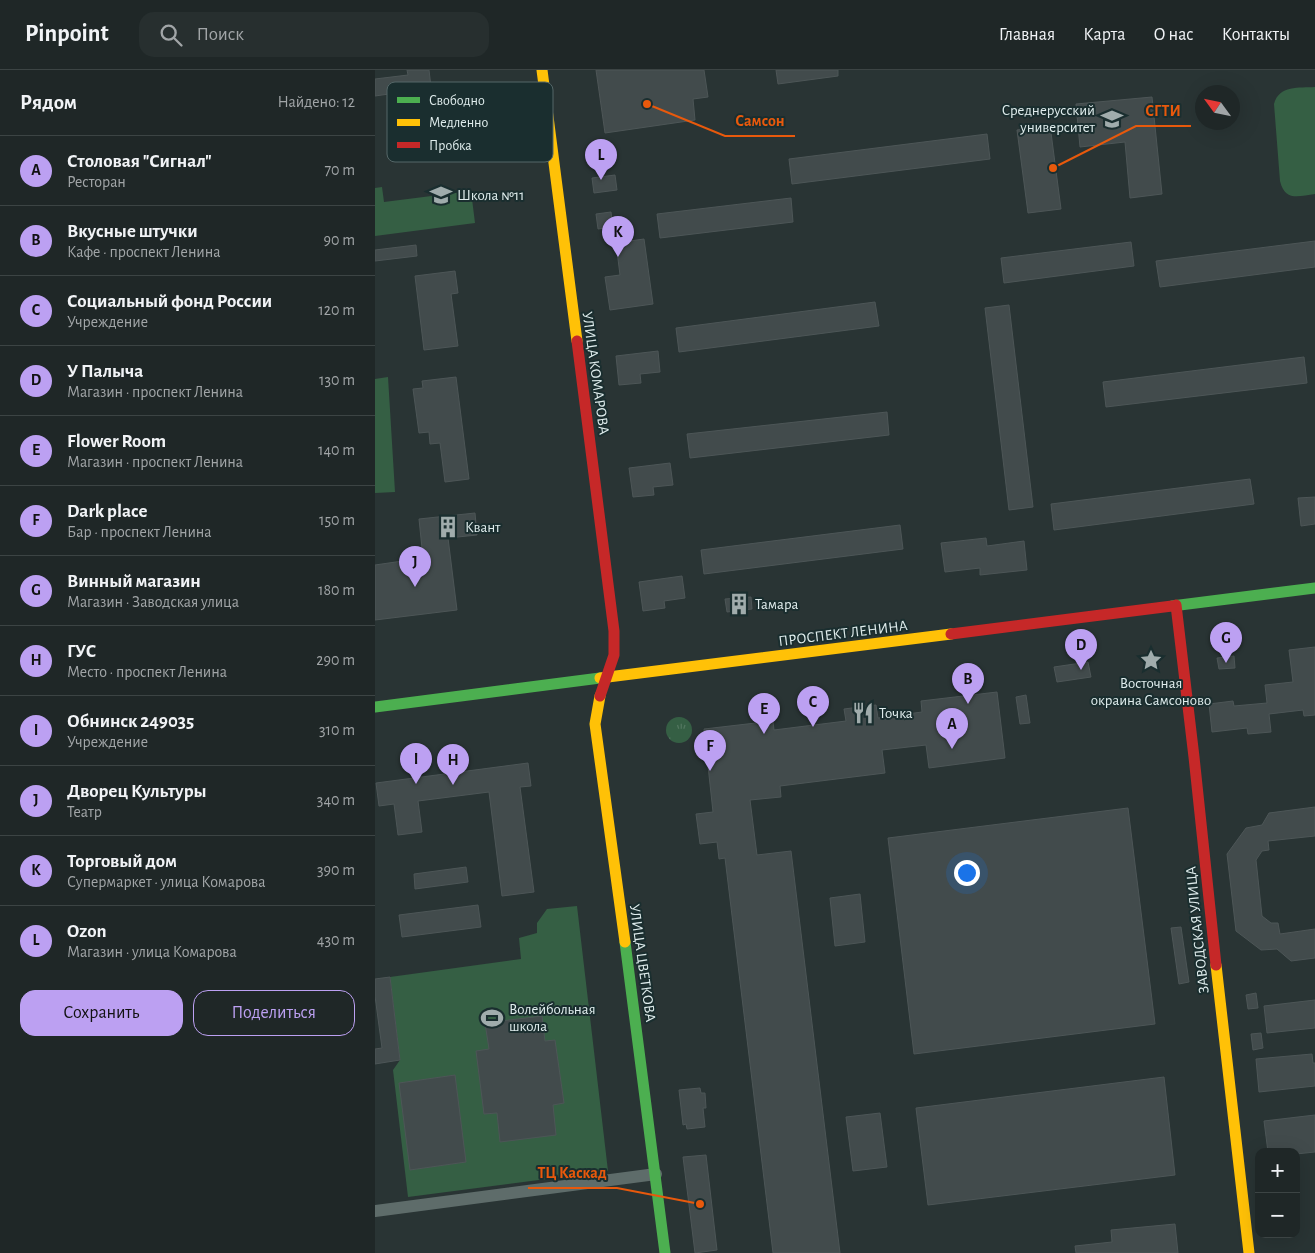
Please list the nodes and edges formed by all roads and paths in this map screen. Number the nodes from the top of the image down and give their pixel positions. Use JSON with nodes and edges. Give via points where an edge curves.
{"nodes":[{"id":1,"x":553,"y":156,"type":"edge"},
{"id":2,"x":1315,"y":588,"type":"edge"},
{"id":3,"x":1176,"y":604,"type":"junction"},
{"id":4,"x":605,"y":678,"type":"junction"},
{"id":5,"x":375,"y":707,"type":"edge"},
{"id":6,"x":656,"y":1174,"type":"junction"},
{"id":7,"x":375,"y":1211,"type":"edge"},
{"id":8,"x":665,"y":1253,"type":"edge"},
{"id":9,"x":1249,"y":1253,"type":"edge"}],
"edges":[{"from":1,"to":4,"type":"street","name":"УЛИЦА КОМАРОВА","via":[[614,631],[614,656]]},
{"from":2,"to":3,"type":"street","name":"ПРОСПЕКТ ЛЕНИНА"},
{"from":3,"to":4,"type":"street","name":"ПРОСПЕКТ ЛЕНИНА"},
{"from":3,"to":9,"type":"street","name":"ЗАВОДСКАЯ УЛИЦА"},
{"from":4,"to":5,"type":"street","name":"ПРОСПЕКТ ЛЕНИНА"},
{"from":4,"to":6,"type":"street","name":"УЛИЦА ЦВЕТКОВА","via":[[595,724]]},
{"from":6,"to":7,"type":"street"},
{"from":6,"to":8,"type":"street","name":"УЛИЦА ЦВЕТКОВА"}]}
